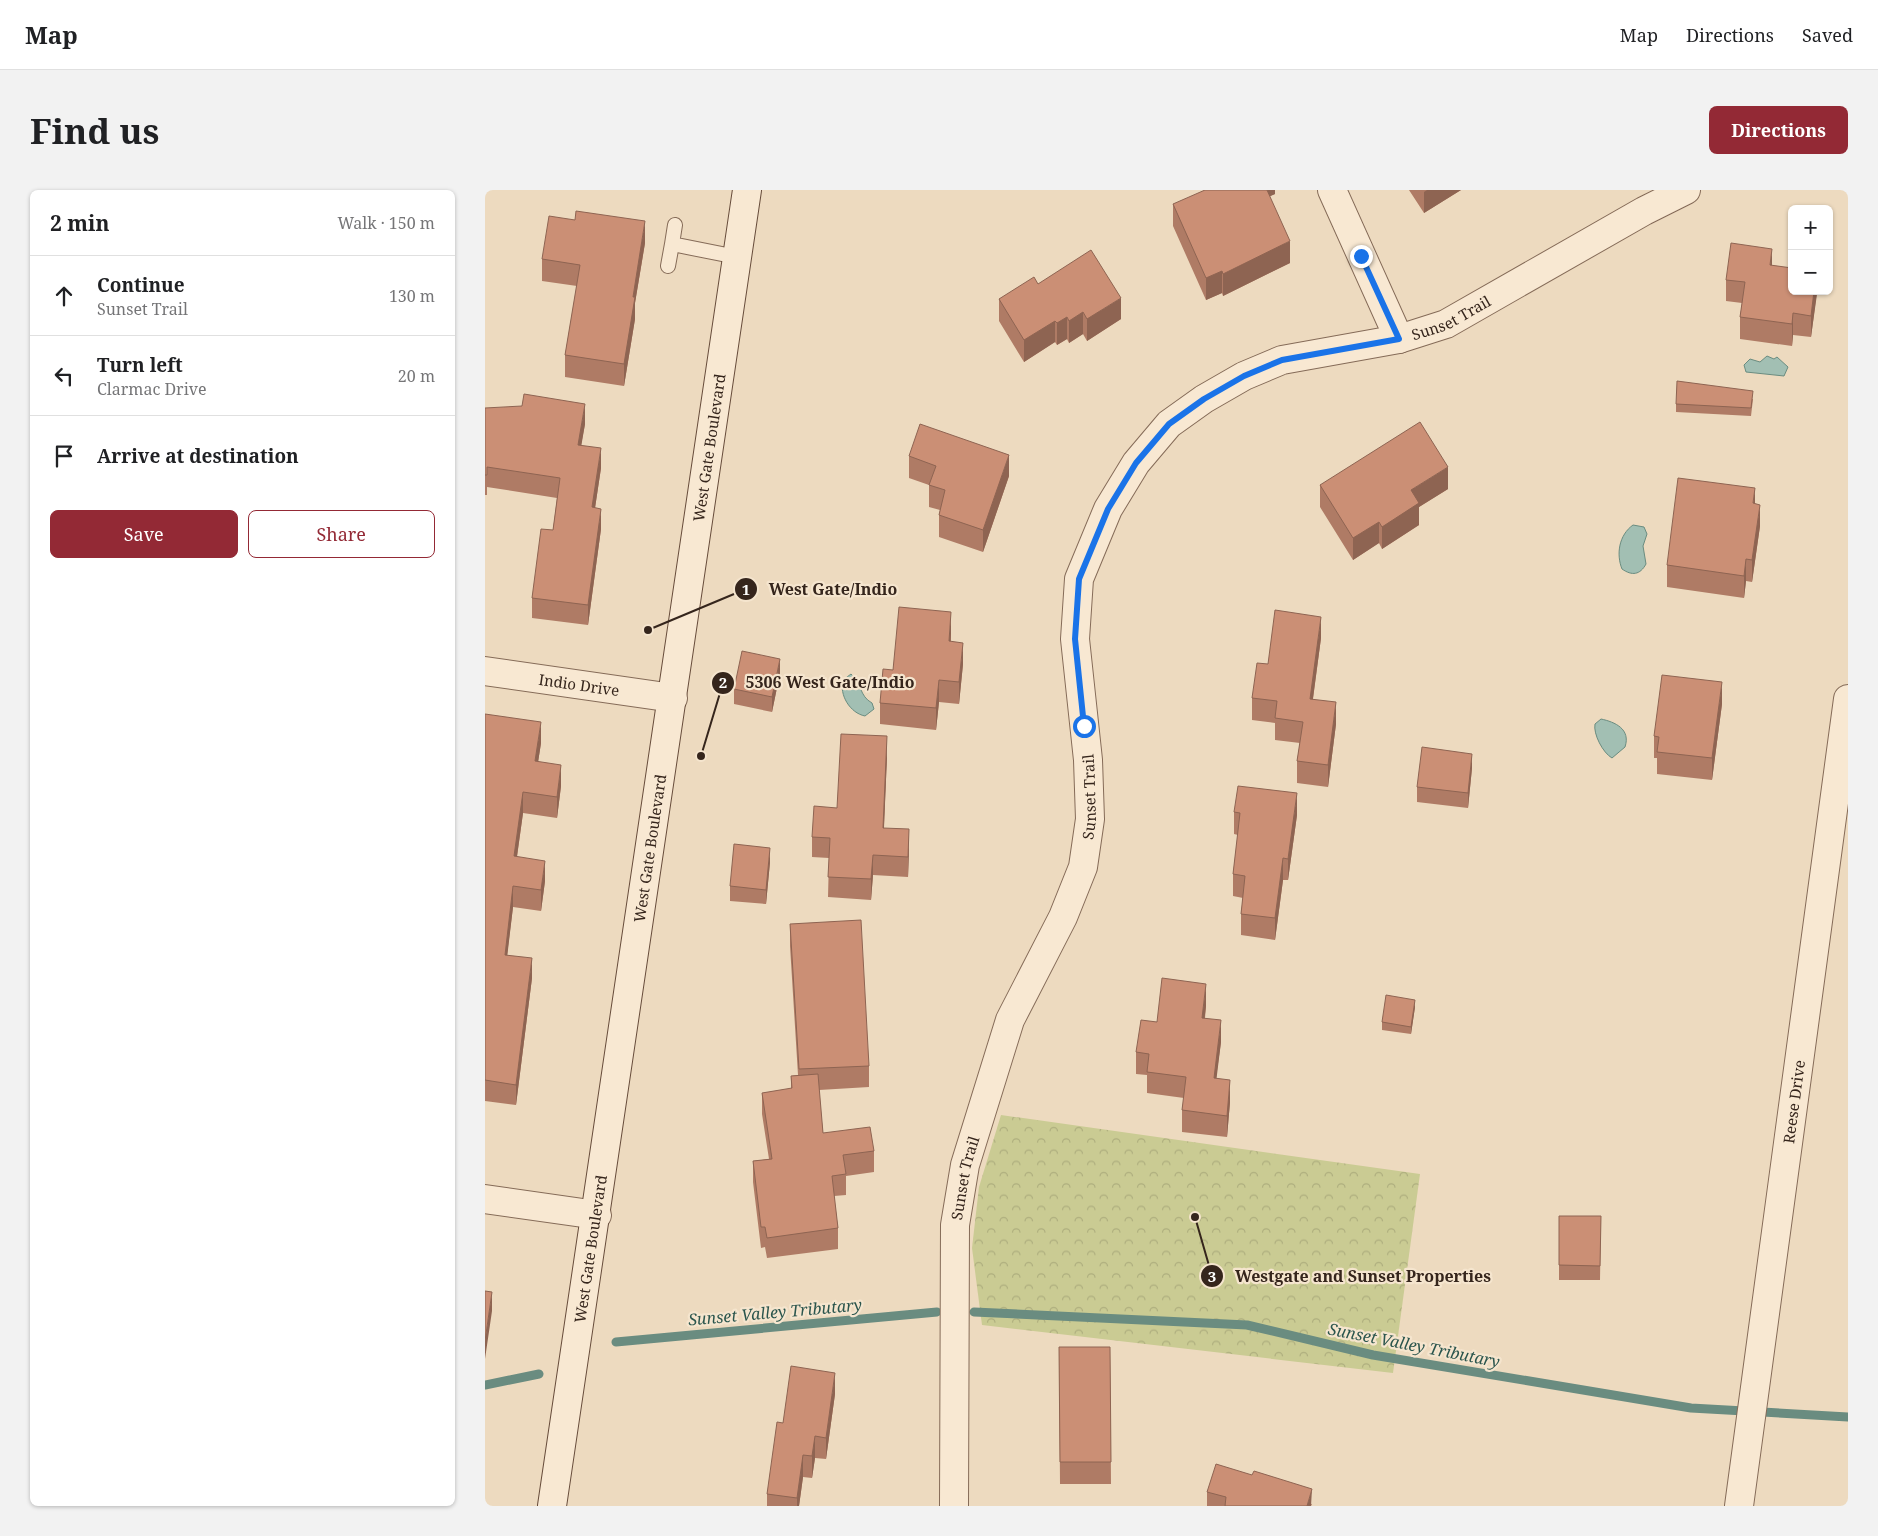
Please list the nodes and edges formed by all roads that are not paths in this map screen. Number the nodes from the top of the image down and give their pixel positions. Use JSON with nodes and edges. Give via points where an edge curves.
{"nodes":[{"id":1,"x":747,"y":190,"type":"edge"},
{"id":2,"x":1332,"y":190,"type":"edge"},
{"id":3,"x":1686,"y":190,"type":"edge"},
{"id":4,"x":675,"y":225,"type":"dead end"},
{"id":5,"x":672,"y":244,"type":"junction"},
{"id":6,"x":737,"y":257,"type":"junction"},
{"id":7,"x":668,"y":266,"type":"dead end"},
{"id":8,"x":1399,"y":339,"type":"junction"},
{"id":9,"x":485,"y":671,"type":"edge"},
{"id":10,"x":673,"y":698,"type":"junction"},
{"id":11,"x":1848,"y":699,"type":"edge"},
{"id":12,"x":485,"y":1199,"type":"edge"},
{"id":13,"x":597,"y":1215,"type":"junction"},
{"id":14,"x":552,"y":1506,"type":"edge"},
{"id":15,"x":954,"y":1506,"type":"edge"},
{"id":16,"x":1739,"y":1506,"type":"edge"}],
"edges":[{"from":1,"to":6,"type":"street","name":"West Gate Boulevard"},
{"from":2,"to":8,"type":"street"},
{"from":3,"to":8,"type":"street","name":"Sunset Trail","via":[[1446,324]]},
{"from":4,"to":5,"type":"lane"},
{"from":5,"to":6,"type":"lane"},
{"from":5,"to":7,"type":"lane"},
{"from":6,"to":10,"type":"street","name":"West Gate Boulevard"},
{"from":8,"to":15,"type":"street","name":"Sunset Trail","via":[[1282,360],[1244,376],[1169,424],[1136,463],[1108,509],[1079,579],[1075,639],[1088,760],[1090,819],[1083,868],[1063,917],[1011,1020],[965,1165],[955,1225]]},
{"from":9,"to":10,"type":"street","name":"Indio Drive"},
{"from":10,"to":13,"type":"street","name":"West Gate Boulevard"},
{"from":11,"to":16,"type":"street","name":"Reese Drive"},
{"from":12,"to":13,"type":"street"},
{"from":13,"to":14,"type":"street","name":"West Gate Boulevard"}]}
